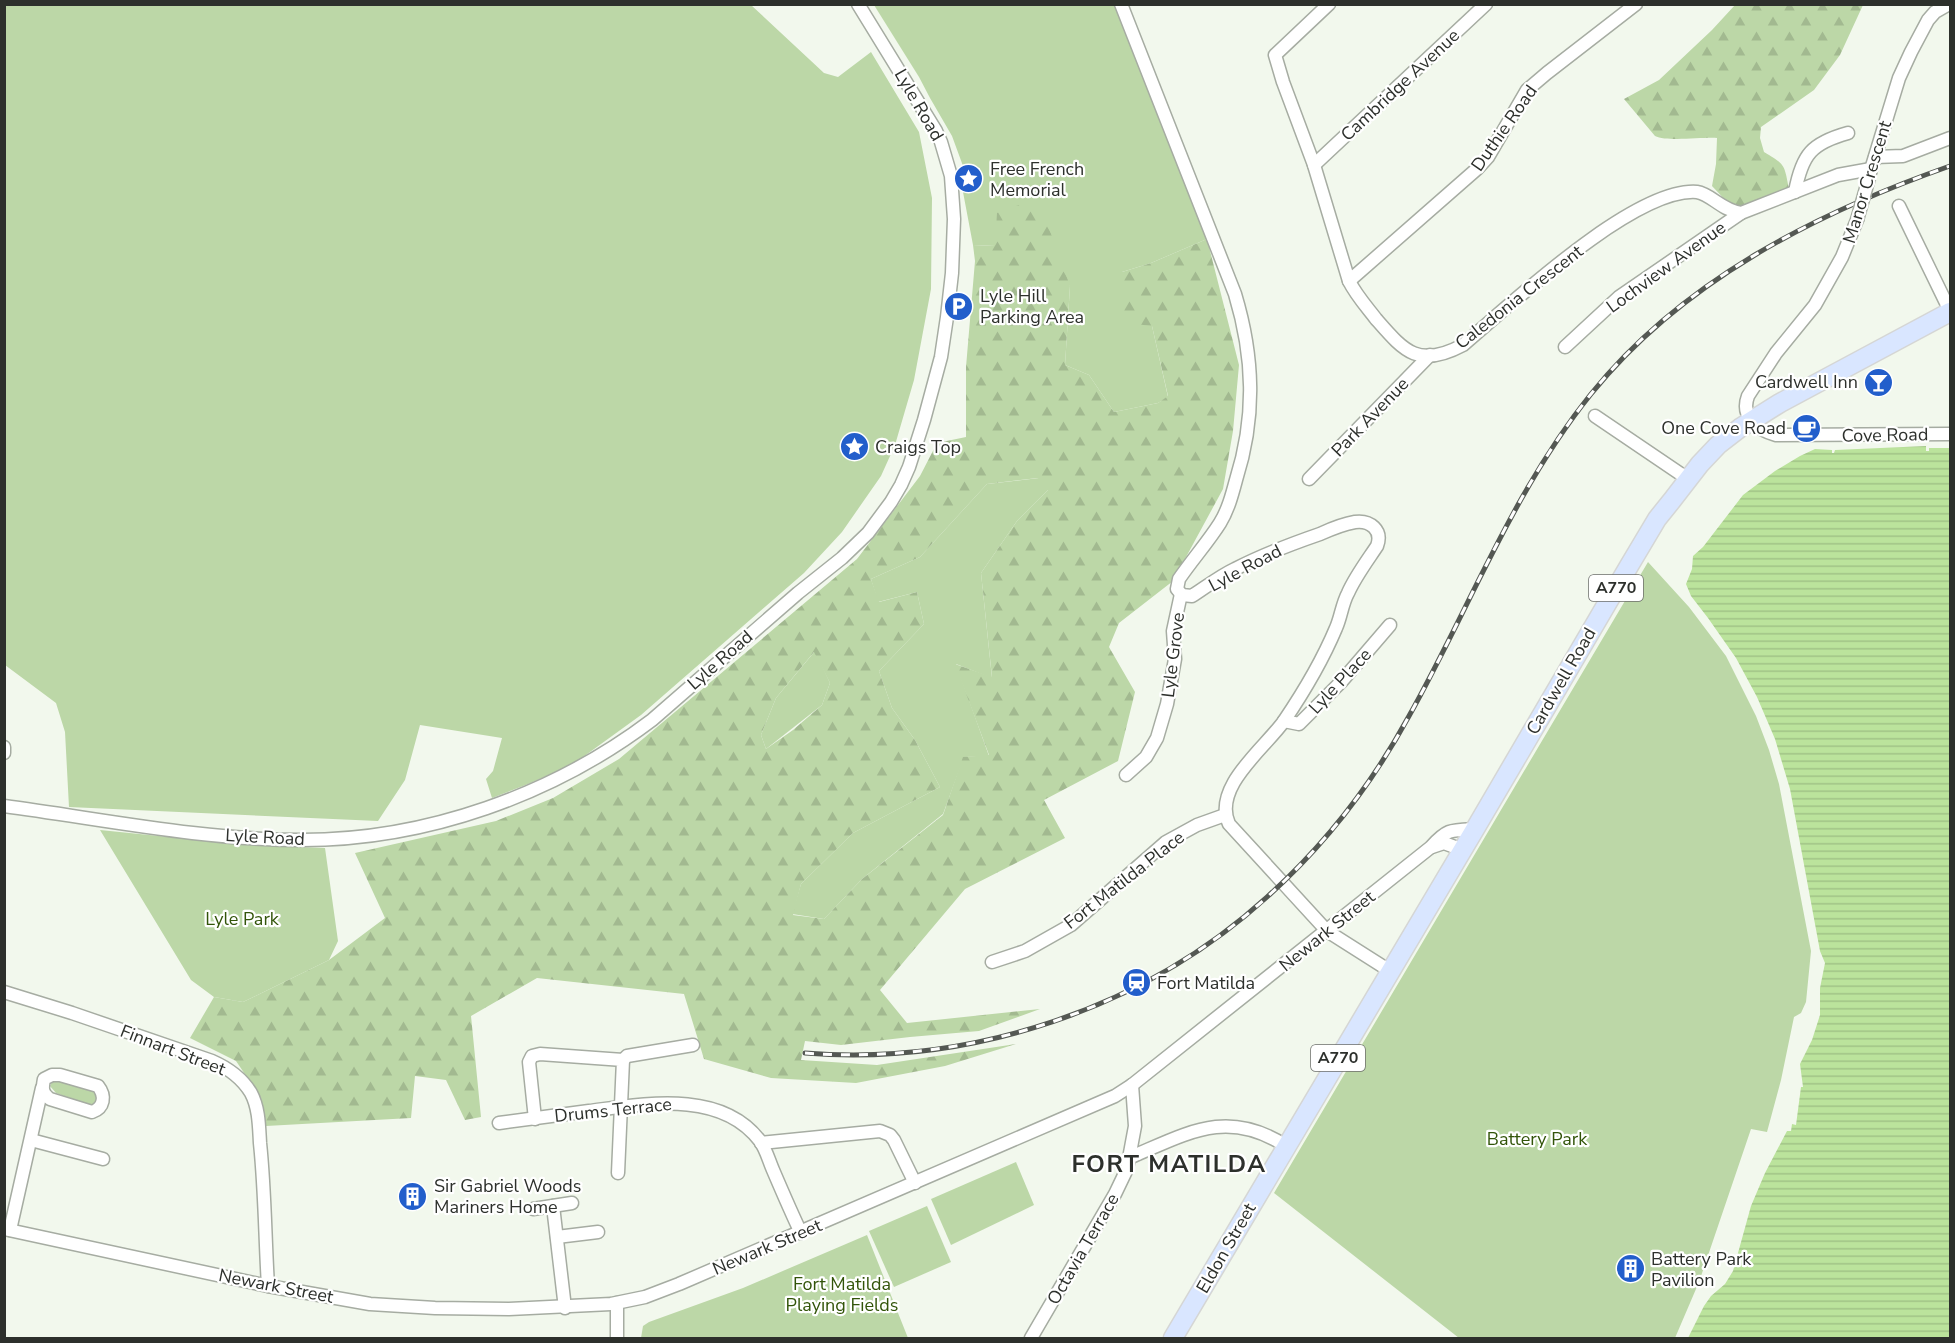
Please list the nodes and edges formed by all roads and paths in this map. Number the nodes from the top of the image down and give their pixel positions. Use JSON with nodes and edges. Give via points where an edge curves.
{"nodes":[{"id":1,"x":858,"y":4,"type":"edge"},
{"id":2,"x":1121,"y":4,"type":"edge"},
{"id":3,"x":1329,"y":4,"type":"edge"},
{"id":4,"x":1486,"y":4,"type":"edge"},
{"id":5,"x":1636,"y":4,"type":"edge"},
{"id":6,"x":1949,"y":4,"type":"edge"},
{"id":7,"x":1934,"y":8,"type":"edge"},
{"id":8,"x":1848,"y":133,"type":"dead end"},
{"id":9,"x":1950,"y":138,"type":"edge"},
{"id":10,"x":1314,"y":165,"type":"junction"},
{"id":11,"x":1872,"y":168,"type":"junction"},
{"id":12,"x":1795,"y":192,"type":"junction"},
{"id":13,"x":1899,"y":206,"type":"dead end"},
{"id":14,"x":1741,"y":213,"type":"junction"},
{"id":15,"x":1349,"y":281,"type":"junction"},
{"id":16,"x":1950,"y":312,"type":"edge"},
{"id":17,"x":1565,"y":347,"type":"dead end"},
{"id":18,"x":1430,"y":355,"type":"junction"},
{"id":19,"x":1595,"y":416,"type":"dead end"},
{"id":20,"x":1751,"y":421,"type":"junction"},
{"id":21,"x":1950,"y":434,"type":"edge"},
{"id":22,"x":1309,"y":479,"type":"dead end"},
{"id":23,"x":1688,"y":479,"type":"junction"},
{"id":24,"x":1181,"y":594,"type":"junction"},
{"id":25,"x":1390,"y":625,"type":"dead end"},
{"id":26,"x":1284,"y":721,"type":"junction"},
{"id":27,"x":4,"y":747,"type":"edge"},
{"id":28,"x":4,"y":753,"type":"edge"},
{"id":29,"x":1126,"y":775,"type":"dead end"},
{"id":30,"x":4,"y":806,"type":"edge"},
{"id":31,"x":1225,"y":815,"type":"junction"},
{"id":32,"x":1475,"y":829,"type":"junction"},
{"id":33,"x":1431,"y":847,"type":"junction"},
{"id":34,"x":1463,"y":850,"type":"junction"},
{"id":35,"x":1327,"y":931,"type":"junction"},
{"id":36,"x":992,"y":962,"type":"dead end"},
{"id":37,"x":1390,"y":971,"type":"junction"},
{"id":38,"x":4,"y":992,"type":"edge"},
{"id":39,"x":693,"y":1045,"type":"dead end"},
{"id":40,"x":623,"y":1060,"type":"junction"},
{"id":41,"x":1132,"y":1085,"type":"junction"},
{"id":42,"x":42,"y":1088,"type":"junction"},
{"id":43,"x":619,"y":1107,"type":"junction"},
{"id":44,"x":535,"y":1119,"type":"junction"},
{"id":45,"x":499,"y":1123,"type":"dead end"},
{"id":46,"x":31,"y":1140,"type":"junction"},
{"id":47,"x":761,"y":1143,"type":"junction"},
{"id":48,"x":1286,"y":1146,"type":"junction"},
{"id":49,"x":1131,"y":1157,"type":"junction"},
{"id":50,"x":103,"y":1159,"type":"dead end"},
{"id":51,"x":618,"y":1173,"type":"dead end"},
{"id":52,"x":915,"y":1183,"type":"junction"},
{"id":53,"x":572,"y":1203,"type":"dead end"},
{"id":54,"x":553,"y":1206,"type":"junction"},
{"id":55,"x":533,"y":1209,"type":"dead end"},
{"id":56,"x":8,"y":1229,"type":"edge"},
{"id":57,"x":598,"y":1232,"type":"dead end"},
{"id":58,"x":801,"y":1233,"type":"junction"},
{"id":59,"x":557,"y":1236,"type":"junction"},
{"id":60,"x":268,"y":1286,"type":"junction"},
{"id":61,"x":617,"y":1303,"type":"junction"},
{"id":62,"x":565,"y":1308,"type":"junction"},
{"id":63,"x":617,"y":1338,"type":"edge"},
{"id":64,"x":1031,"y":1338,"type":"edge"},
{"id":65,"x":1173,"y":1338,"type":"edge"}],
"edges":[{"from":1,"to":30,"type":"street","name":"Lyle Road","via":[[941,142],[951,176],[954,219],[952,273],[941,357],[909,467],[891,502],[868,533],[842,558],[629,737],[538,787],[454,818],[365,836],[303,840],[198,832]]},
{"from":2,"to":24,"type":"street","name":"Lyle Road","via":[[1235,294],[1249,363],[1249,431],[1240,470],[1220,523],[1179,579],[1177,589]]},
{"from":3,"to":10,"type":"street","via":[[1275,55]]},
{"from":4,"to":10,"type":"street","name":"Cambridge Avenue"},
{"from":5,"to":15,"type":"street","name":"Duthie Road","via":[[1527,90],[1478,168]]},
{"from":6,"to":7,"type":"street","name":"Manor Crescent"},
{"from":7,"to":11,"type":"street","name":"Manor Crescent","via":[[1899,78]]},
{"from":8,"to":12,"type":"street","via":[[1828,138],[1815,147],[1801,166]]},
{"from":9,"to":11,"type":"street"},
{"from":10,"to":15,"type":"street"},
{"from":11,"to":12,"type":"street","via":[[1839,175]]},
{"from":11,"to":20,"type":"street","name":"Manor Crescent","bridge":true,"via":[[1842,257],[1815,305],[1748,396],[1746,410]]},
{"from":12,"to":14,"type":"street"},
{"from":13,"to":16,"type":"street"},
{"from":14,"to":17,"type":"street","name":"Lochview Avenue","via":[[1619,297]]},
{"from":14,"to":18,"type":"street","name":"Caledonia Crescent","via":[[1722,207],[1699,192],[1672,195],[1647,205],[1577,251],[1463,345],[1447,353]]},
{"from":15,"to":18,"type":"street","via":[[1358,298],[1397,344],[1412,353]]},
{"from":16,"to":20,"type":"main road","name":"Cardwell Road","number":"A770"},
{"from":18,"to":22,"type":"street","name":"Park Avenue"},
{"from":19,"to":23,"type":"street"},
{"from":20,"to":21,"type":"street","name":"Cove Road","via":[[1764,431],[1783,436]]},
{"from":20,"to":23,"type":"main road","name":"Cardwell Road","number":"A770","via":[[1718,446]]},
{"from":23,"to":32,"type":"main road","name":"Cardwell Road","number":"A770","via":[[1657,519]]},
{"from":24,"to":26,"type":"street","name":"Lyle Road","via":[[1192,596],[1233,570],[1282,547],[1346,524],[1363,522],[1375,528],[1377,546],[1347,594],[1330,641]]},
{"from":24,"to":29,"type":"street","name":"Lyle Grove","via":[[1173,631],[1175,659],[1161,727],[1146,757]]},
{"from":25,"to":26,"type":"street","name":"Lyle Place","via":[[1299,724]]},
{"from":26,"to":31,"type":"street","name":"Lyle Road","via":[[1230,788]]},
{"from":27,"to":28,"type":"street"},
{"from":31,"to":35,"type":"street"},
{"from":31,"to":36,"type":"street","name":"Fort Matilda Place","via":[[1167,842],[1071,925],[1025,951]]},
{"from":32,"to":33,"type":"street","name":"Newark Street","via":[[1443,833]]},
{"from":32,"to":34,"type":"main road","name":"Cardwell Road","number":"A770"},
{"from":33,"to":34,"type":"street","via":[[1444,843]]},
{"from":33,"to":35,"type":"street","name":"Newark Street"},
{"from":34,"to":37,"type":"main road","name":"Cardwell Road","number":"A770"},
{"from":35,"to":37,"type":"street"},
{"from":35,"to":41,"type":"street","name":"Newark Street"},
{"from":37,"to":48,"type":"main road","name":"Eldon Street","number":"A770"},
{"from":38,"to":60,"type":"street","name":"Finnart Street","via":[[212,1061],[242,1081],[252,1095],[257,1113]]},
{"from":39,"to":40,"type":"street","via":[[627,1056]]},
{"from":40,"to":43,"type":"street"},
{"from":40,"to":44,"type":"street","via":[[532,1056],[529,1062]]},
{"from":41,"to":49,"type":"street","name":"Octavia Terrace","via":[[1135,1126]]},
{"from":41,"to":52,"type":"street","name":"Newark Street","via":[[1103,1102]]},
{"from":42,"to":42,"type":"street","via":[[50,1099],[93,1112],[104,1099],[98,1086],[60,1075],[44,1079]]},
{"from":42,"to":46,"type":"street"},
{"from":43,"to":44,"type":"street","name":"Drums Terrace"},
{"from":43,"to":47,"type":"street","name":"Drums Terrace","via":[[682,1103],[702,1107],[741,1122]]},
{"from":43,"to":51,"type":"street"},
{"from":44,"to":45,"type":"street","name":"Drums Terrace"},
{"from":46,"to":50,"type":"street"},
{"from":46,"to":56,"type":"street"},
{"from":47,"to":52,"type":"street","via":[[880,1131],[894,1140]]},
{"from":47,"to":58,"type":"street","name":"Drums Terrace"},
{"from":48,"to":49,"type":"street","via":[[1257,1130],[1227,1126],[1195,1130]]},
{"from":48,"to":65,"type":"main road","name":"Eldon Street","number":"A770"},
{"from":49,"to":64,"type":"street","name":"Octavia Terrace","via":[[1115,1194]]},
{"from":52,"to":58,"type":"street","name":"Newark Street"},
{"from":53,"to":54,"type":"street"},
{"from":54,"to":55,"type":"street"},
{"from":54,"to":59,"type":"street"},
{"from":56,"to":60,"type":"street","name":"Newark Street"},
{"from":57,"to":59,"type":"street"},
{"from":58,"to":61,"type":"street","name":"Newark Street","via":[[669,1288]]},
{"from":59,"to":62,"type":"street"},
{"from":60,"to":62,"type":"street","name":"Newark Street","via":[[399,1307]]},
{"from":61,"to":62,"type":"street","name":"Newark Street"},
{"from":61,"to":63,"type":"street"}]}
